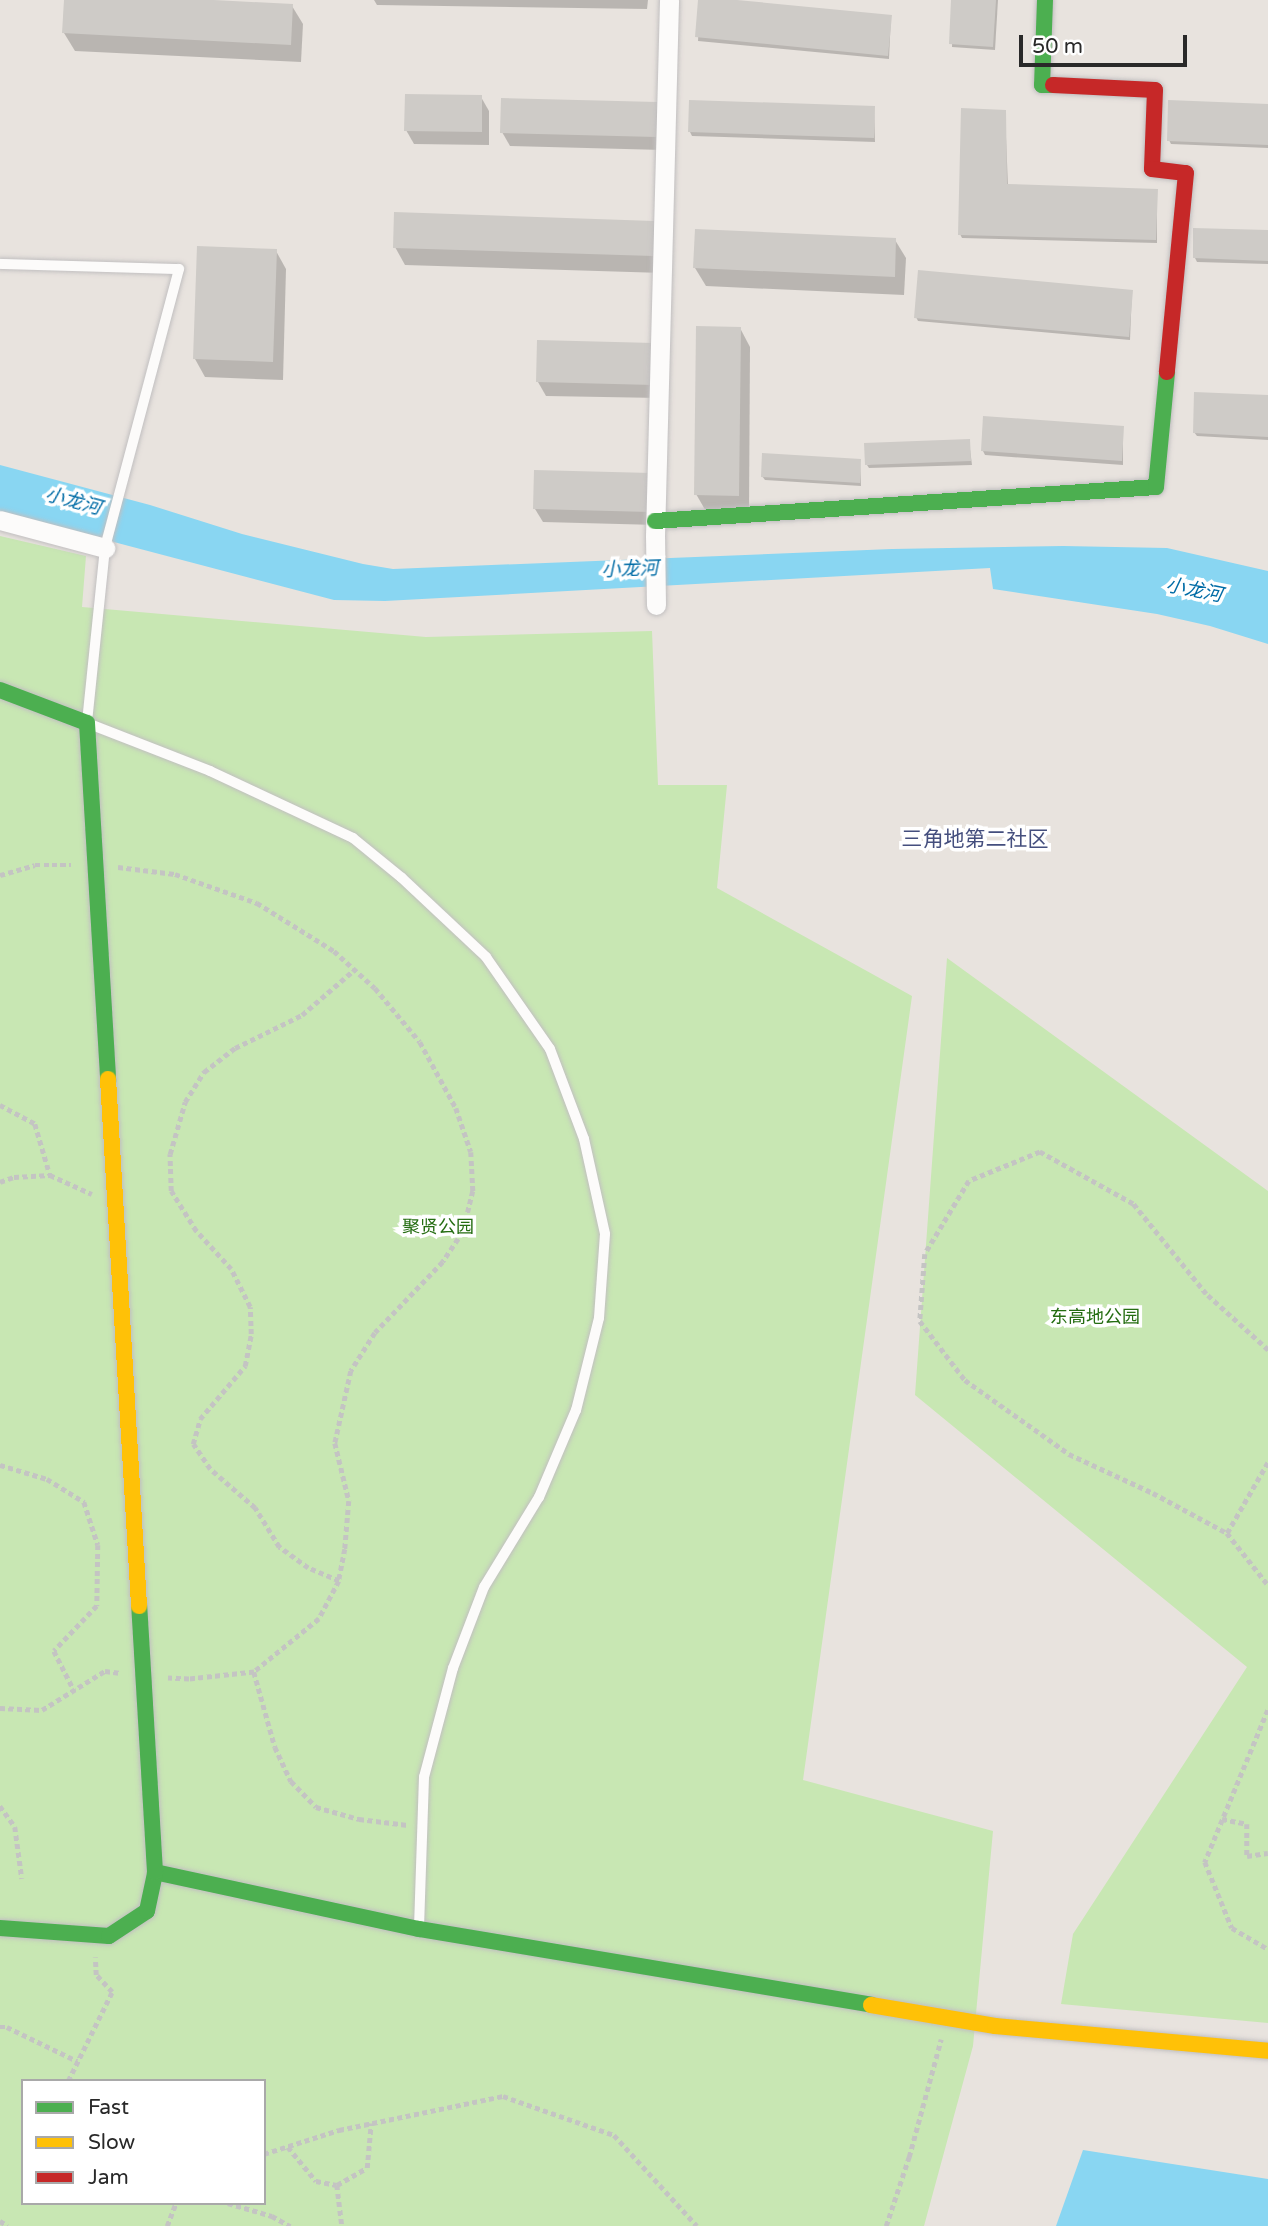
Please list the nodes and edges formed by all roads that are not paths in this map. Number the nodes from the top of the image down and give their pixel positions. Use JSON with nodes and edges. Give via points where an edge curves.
{"nodes":[{"id":1,"x":669,"y":0,"type":"edge"},
{"id":2,"x":1045,"y":0,"type":"edge"},
{"id":3,"x":0,"y":264,"type":"edge"},
{"id":4,"x":0,"y":520,"type":"edge"},
{"id":5,"x":655,"y":529,"type":"junction"},
{"id":6,"x":105,"y":548,"type":"junction"},
{"id":7,"x":656,"y":605,"type":"dead end"},
{"id":8,"x":0,"y":690,"type":"edge"},
{"id":9,"x":87,"y":723,"type":"junction"},
{"id":10,"x":155,"y":1872,"type":"junction"},
{"id":11,"x":0,"y":1928,"type":"edge"},
{"id":12,"x":419,"y":1928,"type":"junction"},
{"id":13,"x":1268,"y":2051,"type":"edge"}],
"edges":[{"from":1,"to":5,"type":"street"},
{"from":2,"to":5,"type":"street","via":[[1042,85],[1155,90],[1152,169],[1186,173],[1156,487]]},
{"from":3,"to":6,"type":"lane","via":[[180,269]]},
{"from":4,"to":6,"type":"street"},
{"from":5,"to":7,"type":"street"},
{"from":6,"to":9,"type":"lane"},
{"from":8,"to":9,"type":"street"},
{"from":9,"to":10,"type":"street"},
{"from":9,"to":12,"type":"lane","via":[[210,771],[353,838],[402,878],[494,967],[550,1049],[584,1139],[605,1234],[599,1318],[576,1410],[539,1497],[484,1587],[453,1668],[424,1777]]},
{"from":10,"to":11,"type":"street","via":[[147,1911],[109,1936]]},
{"from":10,"to":12,"type":"street"},
{"from":12,"to":13,"type":"street","via":[[995,2026]]}]}
